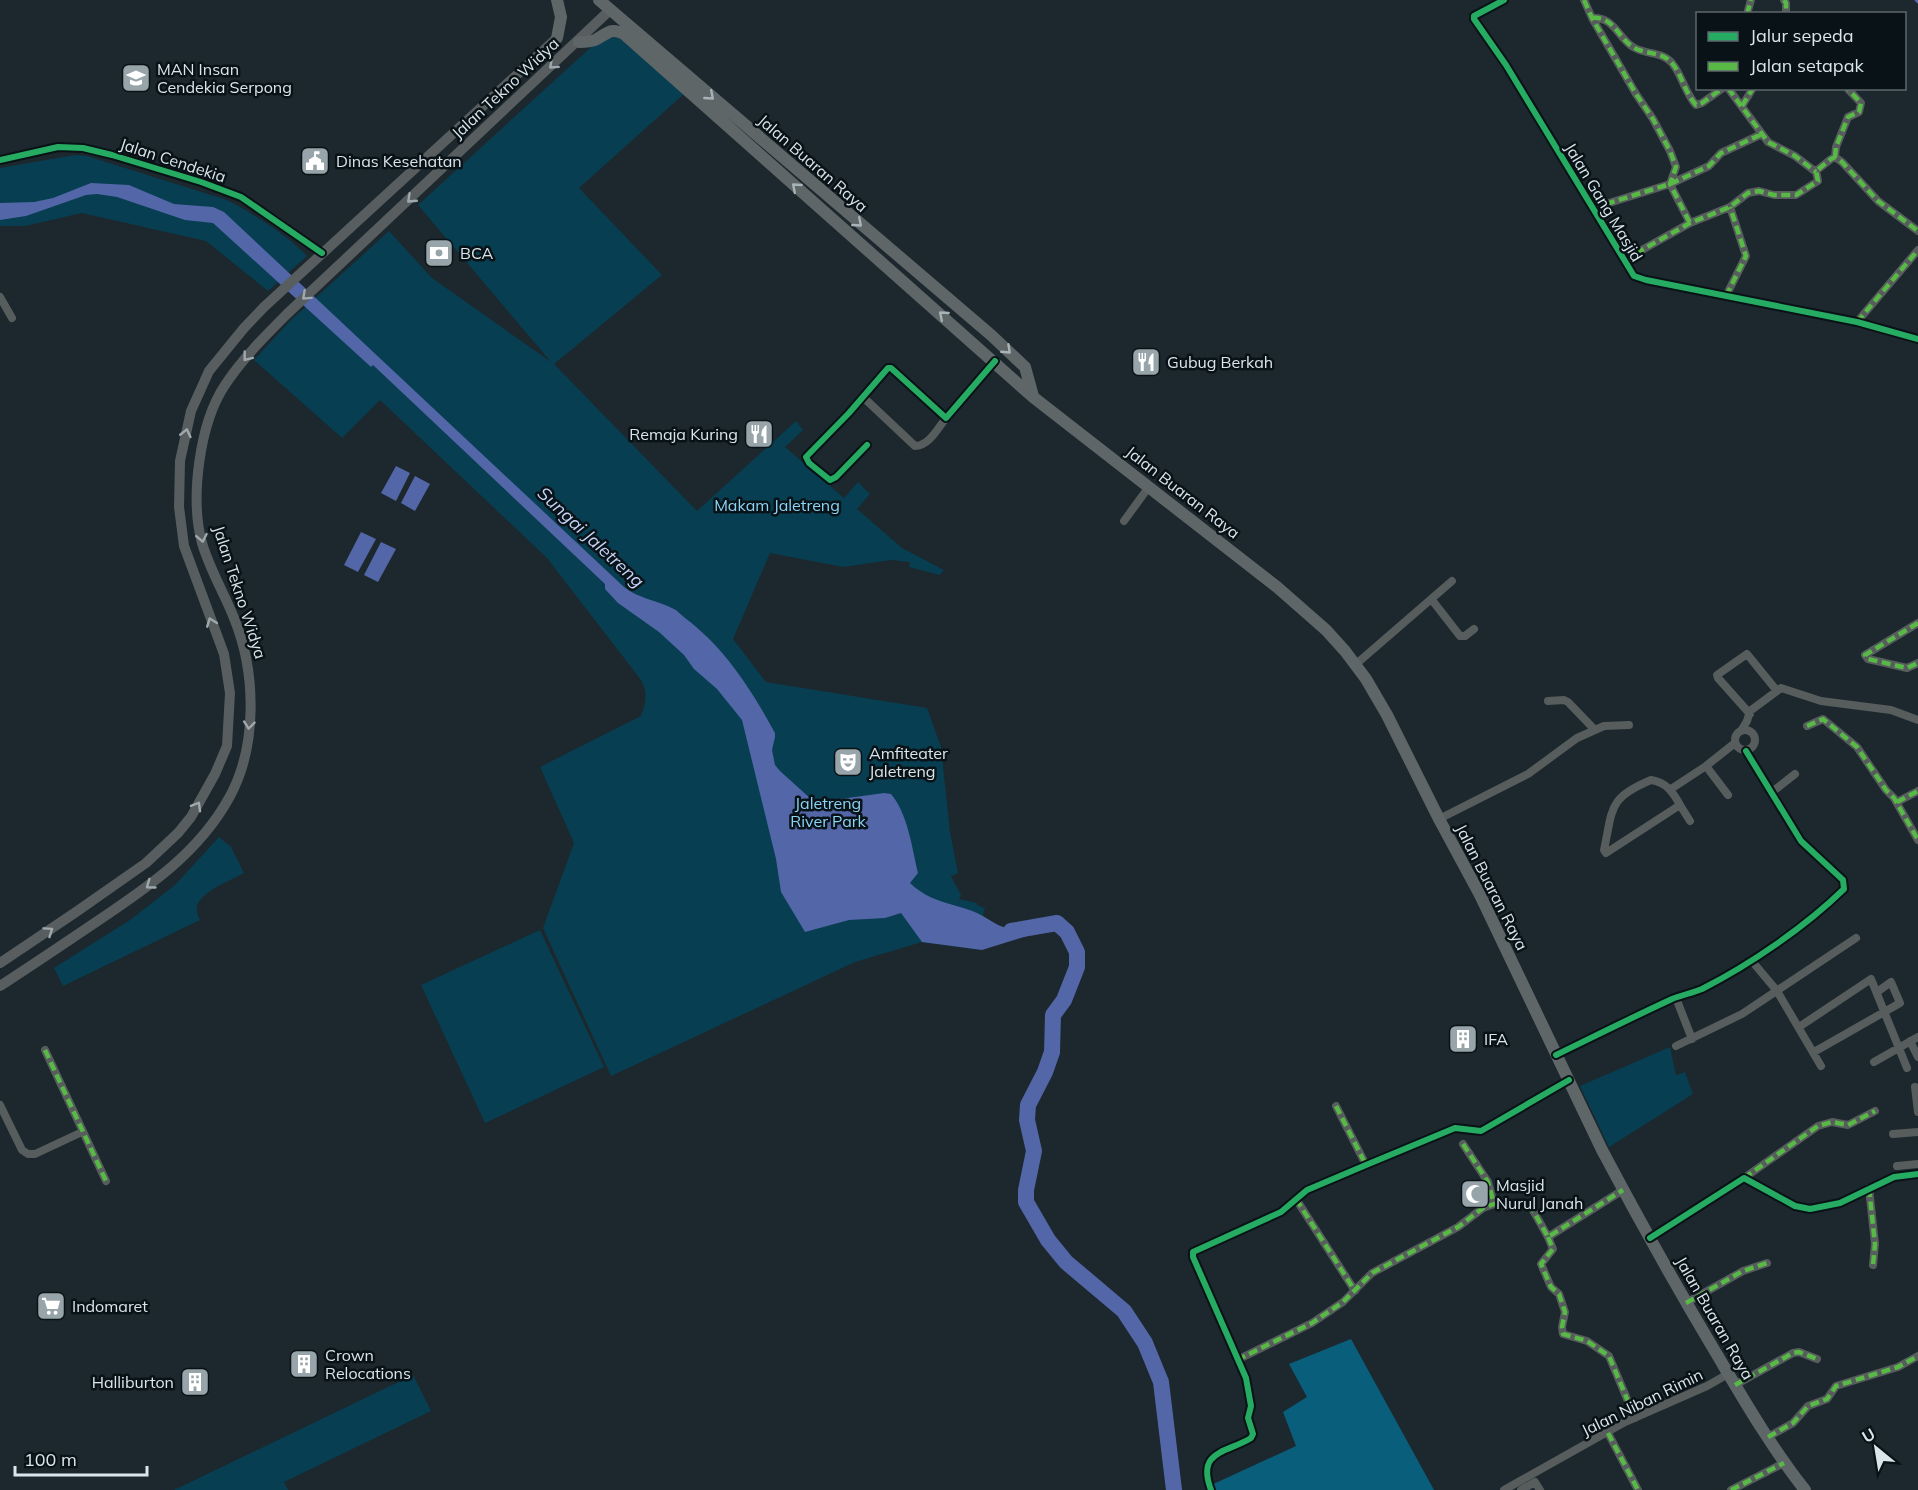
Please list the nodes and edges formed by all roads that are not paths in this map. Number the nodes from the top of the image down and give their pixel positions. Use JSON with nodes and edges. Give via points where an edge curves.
{"nodes":[{"id":1,"x":557,"y":0,"type":"edge"},
{"id":2,"x":599,"y":0,"type":"edge"},
{"id":3,"x":1504,"y":0,"type":"edge"},
{"id":4,"x":1584,"y":0,"type":"edge"},
{"id":5,"x":610,"y":10,"type":"junction"},
{"id":6,"x":1592,"y":18,"type":"junction"},
{"id":7,"x":557,"y":38,"type":"joint"},
{"id":8,"x":579,"y":42,"type":"junction"},
{"id":9,"x":670,"y":68,"type":"junction"},
{"id":10,"x":1721,"y":90,"type":"edge"},
{"id":11,"x":1730,"y":90,"type":"edge"},
{"id":12,"x":1752,"y":90,"type":"edge"},
{"id":13,"x":1849,"y":90,"type":"edge"},
{"id":14,"x":1742,"y":106,"type":"junction"},
{"id":15,"x":1762,"y":134,"type":"junction"},
{"id":16,"x":1835,"y":157,"type":"junction"},
{"id":17,"x":0,"y":160,"type":"edge"},
{"id":18,"x":1816,"y":172,"type":"junction"},
{"id":19,"x":1670,"y":184,"type":"junction"},
{"id":20,"x":1730,"y":207,"type":"junction"},
{"id":21,"x":1593,"y":208,"type":"junction"},
{"id":22,"x":1690,"y":223,"type":"junction"},
{"id":23,"x":1918,"y":231,"type":"edge"},
{"id":24,"x":1918,"y":250,"type":"edge"},
{"id":25,"x":322,"y":253,"type":"junction"},
{"id":26,"x":1624,"y":260,"type":"junction"},
{"id":27,"x":1726,"y":296,"type":"junction"},
{"id":28,"x":0,"y":297,"type":"edge"},
{"id":29,"x":12,"y":318,"type":"dead end"},
{"id":30,"x":1857,"y":321,"type":"junction"},
{"id":31,"x":1918,"y":339,"type":"edge"},
{"id":32,"x":995,"y":361,"type":"junction"},
{"id":33,"x":863,"y":397,"type":"junction"},
{"id":34,"x":1033,"y":397,"type":"junction"},
{"id":35,"x":946,"y":418,"type":"junction"},
{"id":36,"x":867,"y":445,"type":"dead end"},
{"id":37,"x":1148,"y":488,"type":"junction"},
{"id":38,"x":1124,"y":521,"type":"dead end"},
{"id":39,"x":1452,"y":581,"type":"dead end"},
{"id":40,"x":1432,"y":600,"type":"junction"},
{"id":41,"x":1918,"y":623,"type":"edge"},
{"id":42,"x":1474,"y":629,"type":"dead end"},
{"id":43,"x":1918,"y":663,"type":"edge"},
{"id":44,"x":1356,"y":664,"type":"junction"},
{"id":45,"x":1777,"y":691,"type":"junction"},
{"id":46,"x":1548,"y":701,"type":"dead end"},
{"id":47,"x":1750,"y":714,"type":"junction"},
{"id":48,"x":1916,"y":717,"type":"edge"},
{"id":49,"x":1629,"y":725,"type":"dead end"},
{"id":50,"x":1807,"y":726,"type":"dead end"},
{"id":51,"x":1594,"y":729,"type":"junction"},
{"id":52,"x":1741,"y":731,"type":"junction"},
{"id":53,"x":1735,"y":742,"type":"junction"},
{"id":54,"x":1746,"y":750,"type":"junction"},
{"id":55,"x":1706,"y":766,"type":"junction"},
{"id":56,"x":1795,"y":774,"type":"dead end"},
{"id":57,"x":1671,"y":789,"type":"junction"},
{"id":58,"x":1918,"y":791,"type":"edge"},
{"id":59,"x":1773,"y":792,"type":"junction"},
{"id":60,"x":1728,"y":795,"type":"dead end"},
{"id":61,"x":1897,"y":802,"type":"junction"},
{"id":62,"x":1680,"y":805,"type":"junction"},
{"id":63,"x":1438,"y":819,"type":"junction"},
{"id":64,"x":1690,"y":821,"type":"dead end"},
{"id":65,"x":1609,"y":828,"type":"junction"},
{"id":66,"x":1918,"y":840,"type":"edge"},
{"id":67,"x":1619,"y":844,"type":"junction"},
{"id":68,"x":76,"y":912,"type":"junction"},
{"id":69,"x":87,"y":928,"type":"junction"},
{"id":70,"x":1856,"y":938,"type":"dead end"},
{"id":71,"x":1751,"y":960,"type":"junction"},
{"id":72,"x":0,"y":963,"type":"edge"},
{"id":73,"x":0,"y":986,"type":"edge"},
{"id":74,"x":1778,"y":991,"type":"junction"},
{"id":75,"x":1877,"y":992,"type":"junction"},
{"id":76,"x":1676,"y":998,"type":"junction"},
{"id":77,"x":1884,"y":1010,"type":"junction"},
{"id":78,"x":1799,"y":1027,"type":"junction"},
{"id":79,"x":1692,"y":1039,"type":"junction"},
{"id":80,"x":1914,"y":1039,"type":"edge"},
{"id":81,"x":1676,"y":1046,"type":"dead end"},
{"id":82,"x":1899,"y":1048,"type":"junction"},
{"id":83,"x":45,"y":1050,"type":"dead end"},
{"id":84,"x":1814,"y":1052,"type":"junction"},
{"id":85,"x":1557,"y":1055,"type":"junction"},
{"id":86,"x":1918,"y":1057,"type":"edge"},
{"id":87,"x":1874,"y":1062,"type":"dead end"},
{"id":88,"x":1821,"y":1066,"type":"dead end"},
{"id":89,"x":1907,"y":1068,"type":"dead end"},
{"id":90,"x":1569,"y":1080,"type":"junction"},
{"id":91,"x":1915,"y":1087,"type":"dead end"},
{"id":92,"x":0,"y":1105,"type":"edge"},
{"id":93,"x":1336,"y":1106,"type":"dead end"},
{"id":94,"x":1875,"y":1111,"type":"dead end"},
{"id":95,"x":1918,"y":1112,"type":"edge"},
{"id":96,"x":82,"y":1131,"type":"junction"},
{"id":97,"x":1918,"y":1132,"type":"edge"},
{"id":98,"x":1893,"y":1134,"type":"dead end"},
{"id":99,"x":1463,"y":1144,"type":"dead end"},
{"id":100,"x":1918,"y":1164,"type":"edge"},
{"id":101,"x":1366,"y":1165,"type":"junction"},
{"id":102,"x":1897,"y":1166,"type":"dead end"},
{"id":103,"x":1918,"y":1174,"type":"edge"},
{"id":104,"x":1744,"y":1178,"type":"junction"},
{"id":105,"x":106,"y":1181,"type":"dead end"},
{"id":106,"x":1869,"y":1188,"type":"junction"},
{"id":107,"x":1623,"y":1190,"type":"junction"},
{"id":108,"x":1296,"y":1200,"type":"junction"},
{"id":109,"x":1494,"y":1204,"type":"junction"},
{"id":110,"x":1548,"y":1237,"type":"junction"},
{"id":111,"x":1650,"y":1238,"type":"junction"},
{"id":112,"x":1767,"y":1263,"type":"dead end"},
{"id":113,"x":1873,"y":1265,"type":"dead end"},
{"id":114,"x":1354,"y":1291,"type":"junction"},
{"id":115,"x":1686,"y":1303,"type":"junction"},
{"id":116,"x":1918,"y":1356,"type":"edge"},
{"id":117,"x":1817,"y":1359,"type":"dead end"},
{"id":118,"x":1238,"y":1360,"type":"junction"},
{"id":119,"x":1731,"y":1379,"type":"junction"},
{"id":120,"x":1635,"y":1418,"type":"junction"},
{"id":121,"x":1608,"y":1433,"type":"junction"},
{"id":122,"x":1768,"y":1437,"type":"junction"},
{"id":123,"x":1784,"y":1463,"type":"junction"},
{"id":124,"x":1210,"y":1490,"type":"edge"},
{"id":125,"x":1504,"y":1490,"type":"edge"},
{"id":126,"x":1521,"y":1490,"type":"edge"},
{"id":127,"x":1540,"y":1490,"type":"edge"},
{"id":128,"x":1638,"y":1490,"type":"edge"},
{"id":129,"x":1731,"y":1490,"type":"edge"},
{"id":130,"x":1805,"y":1490,"type":"edge"}],
"edges":[{"from":1,"to":7,"type":"main road","name":"Jalan Tekno Widya","via":[[561,17]]},
{"from":2,"to":5,"type":"main road","name":"Jalan Buaran Raya"},
{"from":3,"to":21,"type":"street","name":"Jalan Gang Masjid","via":[[1479,12],[1474,19]]},
{"from":4,"to":6,"type":"street"},
{"from":5,"to":8,"type":"main road","name":"Jalan Tekno Widya"},
{"from":5,"to":9,"type":"main road","name":"Jalan Buaran Raya"},
{"from":6,"to":10,"type":"street","via":[[1608,21],[1634,48],[1659,54],[1672,63],[1696,105]]},
{"from":6,"to":19,"type":"street","via":[[1670,152],[1676,167]]},
{"from":7,"to":25,"type":"main road","name":"Jalan Tekno Widya"},
{"from":8,"to":9,"type":"main road","name":"Jalan Buaran Raya","via":[[619,31]]},
{"from":8,"to":69,"type":"main road","name":"Jalan Tekno Widya","one_way":true,"via":[[287,314],[224,386],[208,420],[198,464],[198,503],[202,540],[247,660],[251,702],[244,757],[229,798],[202,837],[155,882]]},
{"from":32,"to":9,"type":"main road","name":"Jalan Buaran Raya","one_way":true,"via":[[788,180]]},
{"from":9,"to":34,"type":"main road","name":"Jalan Buaran Raya","one_way":true,"via":[[991,335],[1026,367]]},
{"from":11,"to":14,"type":"street"},
{"from":12,"to":14,"type":"street"},
{"from":13,"to":16,"type":"street","via":[[1861,103],[1859,112],[1848,117]]},
{"from":14,"to":15,"type":"street"},
{"from":15,"to":18,"type":"street","via":[[1768,142]]},
{"from":15,"to":19,"type":"street"},
{"from":16,"to":18,"type":"street"},
{"from":16,"to":23,"type":"street","via":[[1878,201]]},
{"from":17,"to":25,"type":"street","name":"Jalan Cendekia","via":[[58,147],[112,155],[241,197]]},
{"from":18,"to":20,"type":"street","via":[[1818,181],[1799,194],[1754,191]]},
{"from":19,"to":21,"type":"street"},
{"from":19,"to":22,"type":"street"},
{"from":20,"to":22,"type":"street"},
{"from":20,"to":27,"type":"street","via":[[1746,256]]},
{"from":21,"to":26,"type":"street","name":"Jalan Gang Masjid"},
{"from":22,"to":26,"type":"street"},
{"from":24,"to":30,"type":"street"},
{"from":68,"to":25,"type":"main road","name":"Jalan Tekno Widya","one_way":true,"via":[[146,863],[178,833],[215,774],[227,746],[231,693],[224,654],[184,546],[179,507],[180,461],[191,411],[209,371],[244,328]]},
{"from":26,"to":27,"type":"street","name":"Jalan Gang Masjid","via":[[1634,276]]},
{"from":27,"to":30,"type":"street","name":"Jalan Gang Masjid"},
{"from":28,"to":29,"type":"street"},
{"from":30,"to":31,"type":"street","name":"Jalan Gang Masjid"},
{"from":32,"to":34,"type":"main road","name":"Jalan Buaran Raya"},
{"from":32,"to":35,"type":"street"},
{"from":33,"to":35,"type":"street","via":[[915,446],[926,443]]},
{"from":33,"to":35,"type":"street","via":[[891,368]]},
{"from":33,"to":36,"type":"street","via":[[806,457],[830,480]]},
{"from":34,"to":37,"type":"main road","name":"Jalan Buaran Raya"},
{"from":37,"to":38,"type":"street"},
{"from":37,"to":44,"type":"main road","name":"Jalan Buaran Raya","via":[[1277,587],[1326,630]]},
{"from":39,"to":40,"type":"street"},
{"from":40,"to":42,"type":"street","via":[[1460,636]]},
{"from":40,"to":44,"type":"street"},
{"from":41,"to":43,"type":"street","via":[[1865,655],[1907,668]]},
{"from":44,"to":63,"type":"main road","name":"Jalan Buaran Raya","via":[[1387,715]]},
{"from":45,"to":47,"type":"street"},
{"from":45,"to":47,"type":"street","via":[[1746,654],[1717,675]]},
{"from":45,"to":48,"type":"street","via":[[1781,688],[1821,701],[1884,708]]},
{"from":46,"to":51,"type":"street","via":[[1568,702]]},
{"from":47,"to":52,"type":"street"},
{"from":49,"to":51,"type":"street"},
{"from":50,"to":61,"type":"street","via":[[1822,718],[1846,736]]},
{"from":51,"to":63,"type":"street","via":[[1528,774]]},
{"from":52,"to":53,"type":"street"},
{"from":52,"to":54,"type":"street","via":[[1751,732],[1755,738],[1754,745]]},
{"from":53,"to":54,"type":"street","via":[[1738,748]]},
{"from":53,"to":55,"type":"street"},
{"from":54,"to":59,"type":"street"},
{"from":55,"to":57,"type":"street"},
{"from":55,"to":60,"type":"street"},
{"from":56,"to":59,"type":"street"},
{"from":57,"to":62,"type":"street"},
{"from":57,"to":65,"type":"street","via":[[1654,780],[1625,792],[1616,802]]},
{"from":58,"to":61,"type":"street"},
{"from":59,"to":71,"type":"street","via":[[1801,841],[1845,885],[1829,903]]},
{"from":61,"to":66,"type":"street"},
{"from":62,"to":64,"type":"street"},
{"from":62,"to":67,"type":"street"},
{"from":63,"to":85,"type":"main road","name":"Jalan Buaran Raya","via":[[1480,895]]},
{"from":65,"to":67,"type":"street"},
{"from":65,"to":67,"type":"street","via":[[1604,852]]},
{"from":68,"to":69,"type":"main road"},
{"from":72,"to":68,"type":"main road","name":"Jalan Tekno Widya","one_way":true},
{"from":69,"to":73,"type":"main road","name":"Jalan Tekno Widya"},
{"from":70,"to":74,"type":"street"},
{"from":71,"to":74,"type":"street"},
{"from":71,"to":76,"type":"street","via":[[1699,990]]},
{"from":74,"to":78,"type":"street"},
{"from":74,"to":79,"type":"street"},
{"from":75,"to":77,"type":"street"},
{"from":75,"to":77,"type":"street","via":[[1891,982],[1900,1002]]},
{"from":75,"to":78,"type":"street","via":[[1869,980]]},
{"from":76,"to":79,"type":"street"},
{"from":76,"to":85,"type":"street"},
{"from":77,"to":82,"type":"street"},
{"from":77,"to":84,"type":"street"},
{"from":78,"to":84,"type":"street"},
{"from":79,"to":81,"type":"street"},
{"from":80,"to":82,"type":"street"},
{"from":80,"to":86,"type":"street"},
{"from":82,"to":87,"type":"street"},
{"from":82,"to":89,"type":"street"},
{"from":83,"to":96,"type":"street"},
{"from":84,"to":88,"type":"street"},
{"from":85,"to":90,"type":"main road","name":"Jalan Buaran Raya"},
{"from":90,"to":101,"type":"street","via":[[1481,1131],[1455,1128]]},
{"from":90,"to":107,"type":"main road","name":"Jalan Buaran Raya"},
{"from":91,"to":95,"type":"street"},
{"from":92,"to":96,"type":"street","via":[[22,1150],[28,1154]]},
{"from":93,"to":101,"type":"street"},
{"from":94,"to":104,"type":"street","via":[[1848,1125],[1832,1122],[1818,1126]]},
{"from":96,"to":105,"type":"street"},
{"from":97,"to":98,"type":"street"},
{"from":99,"to":109,"type":"street","via":[[1488,1182]]},
{"from":100,"to":102,"type":"street"},
{"from":101,"to":108,"type":"street","via":[[1307,1190]]},
{"from":103,"to":106,"type":"street","via":[[1894,1177]]},
{"from":104,"to":106,"type":"street","via":[[1801,1209],[1840,1203]]},
{"from":104,"to":111,"type":"street"},
{"from":106,"to":113,"type":"street","via":[[1875,1244]]},
{"from":107,"to":110,"type":"street"},
{"from":107,"to":111,"type":"main road","name":"Jalan Buaran Raya"},
{"from":108,"to":114,"type":"street"},
{"from":108,"to":118,"type":"street","via":[[1281,1212],[1193,1252]]},
{"from":109,"to":110,"type":"street","via":[[1530,1204]]},
{"from":109,"to":114,"type":"street","via":[[1372,1273]]},
{"from":110,"to":120,"type":"street","via":[[1553,1249],[1541,1264],[1565,1312],[1563,1334],[1587,1341],[1609,1356]]},
{"from":111,"to":115,"type":"main road","name":"Jalan Buaran Raya"},
{"from":112,"to":115,"type":"street","via":[[1743,1271]]},
{"from":114,"to":118,"type":"street","via":[[1312,1323]]},
{"from":115,"to":119,"type":"main road","name":"Jalan Buaran Raya"},
{"from":116,"to":122,"type":"street","via":[[1898,1367],[1836,1386],[1827,1399],[1808,1406],[1793,1423]]},
{"from":117,"to":119,"type":"street","name":"Jalan Niban Rimin","via":[[1793,1353]]},
{"from":118,"to":124,"type":"street","via":[[1248,1388],[1248,1418],[1254,1434],[1210,1459],[1206,1470]]},
{"from":119,"to":120,"type":"street","name":"Jalan Niban Rimin"},
{"from":119,"to":122,"type":"main road","name":"Jalan Buaran Raya"},
{"from":120,"to":121,"type":"street","name":"Jalan Niban Rimin"},
{"from":121,"to":125,"type":"street","name":"Jalan Niban Rimin"},
{"from":121,"to":128,"type":"street"},
{"from":122,"to":123,"type":"main road","name":"Jalan Buaran Raya"},
{"from":123,"to":129,"type":"street"},
{"from":123,"to":130,"type":"main road","name":"Jalan Buaran Raya"},
{"from":126,"to":127,"type":"street","via":[[1535,1482]]}]}
